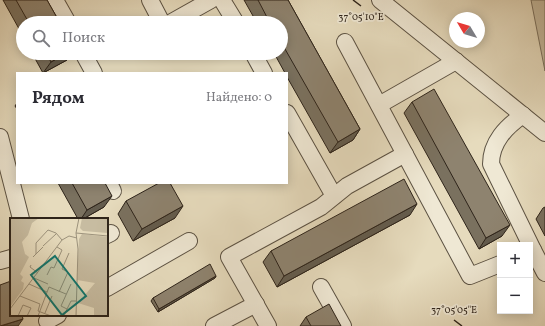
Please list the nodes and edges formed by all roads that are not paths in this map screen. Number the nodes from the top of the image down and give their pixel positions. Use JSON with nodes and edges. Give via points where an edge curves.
{"nodes":[{"id":1,"x":55,"y":0,"type":"edge"},
{"id":2,"x":150,"y":0,"type":"edge"},
{"id":3,"x":211,"y":0,"type":"edge"},
{"id":4,"x":222,"y":0,"type":"edge"},
{"id":5,"x":380,"y":0,"type":"edge"},
{"id":6,"x":64,"y":16,"type":"edge"},
{"id":7,"x":158,"y":16,"type":"edge"},
{"id":8,"x":182,"y":16,"type":"edge"},
{"id":9,"x":232,"y":16,"type":"edge"},
{"id":10,"x":345,"y":42,"type":"dead end"},
{"id":11,"x":87,"y":60,"type":"edge"},
{"id":12,"x":257,"y":60,"type":"edge"},
{"id":13,"x":456,"y":61,"type":"junction"},
{"id":14,"x":93,"y":72,"type":"edge"},
{"id":15,"x":263,"y":72,"type":"edge"},
{"id":16,"x":378,"y":105,"type":"junction"},
{"id":17,"x":288,"y":115,"type":"edge"},
{"id":18,"x":523,"y":115,"type":"junction"},
{"id":19,"x":545,"y":133,"type":"edge"},
{"id":20,"x":0,"y":137,"type":"edge"},
{"id":21,"x":405,"y":154,"type":"junction"},
{"id":22,"x":334,"y":196,"type":"junction"},
{"id":23,"x":21,"y":218,"type":"edge"},
{"id":24,"x":189,"y":242,"type":"dead end"},
{"id":25,"x":528,"y":242,"type":"edge"},
{"id":26,"x":533,"y":253,"type":"edge"},
{"id":27,"x":10,"y":258,"type":"edge"},
{"id":28,"x":0,"y":261,"type":"edge"},
{"id":29,"x":497,"y":265,"type":"edge"},
{"id":30,"x":545,"y":273,"type":"edge"},
{"id":31,"x":108,"y":287,"type":"edge"},
{"id":32,"x":321,"y":287,"type":"dead end"},
{"id":33,"x":256,"y":304,"type":"junction"},
{"id":34,"x":214,"y":326,"type":"edge"},
{"id":35,"x":268,"y":326,"type":"edge"},
{"id":36,"x":343,"y":326,"type":"edge"}],
"edges":[{"from":1,"to":6,"type":"street"},
{"from":2,"to":7,"type":"street"},
{"from":3,"to":8,"type":"street"},
{"from":4,"to":9,"type":"street"},
{"from":5,"to":13,"type":"street"},
{"from":10,"to":16,"type":"street"},
{"from":11,"to":14,"type":"street"},
{"from":12,"to":15,"type":"street"},
{"from":13,"to":16,"type":"street"},
{"from":13,"to":18,"type":"street"},
{"from":16,"to":21,"type":"street"},
{"from":17,"to":22,"type":"street"},
{"from":18,"to":19,"type":"street"},
{"from":18,"to":25,"type":"street","via":[[502,132],[493,147],[491,164]]},
{"from":20,"to":23,"type":"street"},
{"from":21,"to":22,"type":"street"},
{"from":21,"to":29,"type":"street","via":[[470,276]]},
{"from":22,"to":33,"type":"street","via":[[321,207],[229,257]]},
{"from":24,"to":31,"type":"street"},
{"from":26,"to":30,"type":"street"},
{"from":27,"to":28,"type":"street"},
{"from":32,"to":36,"type":"street"},
{"from":33,"to":34,"type":"street"},
{"from":33,"to":35,"type":"street"}]}
